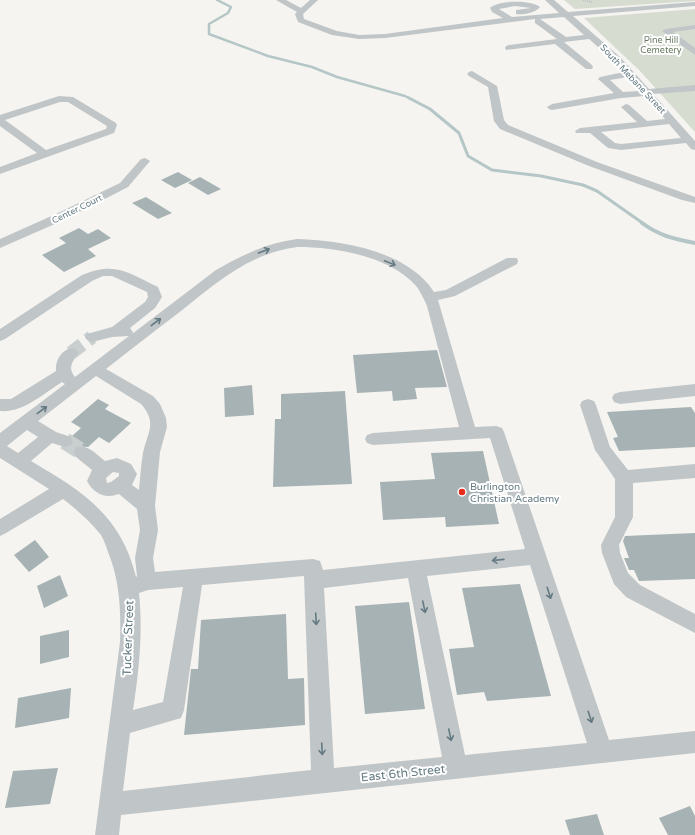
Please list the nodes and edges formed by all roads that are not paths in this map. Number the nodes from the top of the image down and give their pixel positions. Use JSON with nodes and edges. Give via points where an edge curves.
{"nodes":[{"id":1,"x":280,"y":0,"type":"edge"},
{"id":2,"x":549,"y":0,"type":"edge"},
{"id":3,"x":311,"y":1,"type":"edge"},
{"id":4,"x":695,"y":4,"type":"edge"},
{"id":5,"x":302,"y":11,"type":"junction"},
{"id":6,"x":502,"y":14,"type":"dead end"},
{"id":7,"x":565,"y":14,"type":"junction"},
{"id":8,"x":511,"y":19,"type":"junction"},
{"id":9,"x":538,"y":21,"type":"dead end"},
{"id":10,"x":695,"y":27,"type":"edge"},
{"id":11,"x":591,"y":36,"type":"junction"},
{"id":12,"x":561,"y":41,"type":"junction"},
{"id":13,"x":509,"y":48,"type":"dead end"},
{"id":14,"x":695,"y":52,"type":"edge"},
{"id":15,"x":611,"y":54,"type":"junction"},
{"id":16,"x":577,"y":57,"type":"junction"},
{"id":17,"x":589,"y":67,"type":"dead end"},
{"id":18,"x":472,"y":74,"type":"dead end"},
{"id":19,"x":630,"y":74,"type":"junction"},
{"id":20,"x":695,"y":88,"type":"edge"},
{"id":21,"x":647,"y":92,"type":"junction"},
{"id":22,"x":621,"y":95,"type":"junction"},
{"id":23,"x":626,"y":106,"type":"dead end"},
{"id":24,"x":552,"y":107,"type":"dead end"},
{"id":25,"x":0,"y":120,"type":"edge"},
{"id":26,"x":672,"y":121,"type":"junction"},
{"id":27,"x":644,"y":124,"type":"junction"},
{"id":28,"x":594,"y":130,"type":"junction"},
{"id":29,"x":580,"y":131,"type":"dead end"},
{"id":30,"x":692,"y":144,"type":"edge"},
{"id":31,"x":45,"y":154,"type":"junction"},
{"id":32,"x":145,"y":162,"type":"dead end"},
{"id":33,"x":0,"y":171,"type":"edge"},
{"id":34,"x":695,"y":200,"type":"edge"},
{"id":35,"x":0,"y":244,"type":"edge"},
{"id":36,"x":512,"y":261,"type":"dead end"},
{"id":37,"x":430,"y":297,"type":"junction"},
{"id":38,"x":117,"y":331,"type":"junction"},
{"id":39,"x":0,"y":336,"type":"edge"},
{"id":40,"x":139,"y":336,"type":"junction"},
{"id":41,"x":92,"y":337,"type":"tunnel mouth"},
{"id":42,"x":71,"y":353,"type":"tunnel mouth"},
{"id":43,"x":95,"y":369,"type":"junction"},
{"id":44,"x":64,"y":373,"type":"junction"},
{"id":45,"x":74,"y":386,"type":"junction"},
{"id":46,"x":695,"y":390,"type":"edge"},
{"id":47,"x":620,"y":398,"type":"dead end"},
{"id":48,"x":588,"y":405,"type":"dead end"},
{"id":49,"x":0,"y":406,"type":"edge"},
{"id":50,"x":26,"y":422,"type":"junction"},
{"id":51,"x":469,"y":433,"type":"junction"},
{"id":52,"x":373,"y":439,"type":"dead end"},
{"id":53,"x":0,"y":442,"type":"edge"},
{"id":54,"x":0,"y":450,"type":"edge"},
{"id":55,"x":82,"y":452,"type":"tunnel mouth"},
{"id":56,"x":18,"y":462,"type":"junction"},
{"id":57,"x":102,"y":469,"type":"junction"},
{"id":58,"x":695,"y":471,"type":"edge"},
{"id":59,"x":624,"y":477,"type":"junction"},
{"id":60,"x":121,"y":486,"type":"junction"},
{"id":61,"x":101,"y":488,"type":"junction"},
{"id":62,"x":62,"y":490,"type":"junction"},
{"id":63,"x":81,"y":504,"type":"junction"},
{"id":64,"x":146,"y":506,"type":"junction"},
{"id":65,"x":0,"y":528,"type":"edge"},
{"id":66,"x":537,"y":556,"type":"junction"},
{"id":67,"x":416,"y":569,"type":"junction"},
{"id":68,"x":194,"y":577,"type":"junction"},
{"id":69,"x":314,"y":580,"type":"junction"},
{"id":70,"x":147,"y":581,"type":"junction"},
{"id":71,"x":128,"y":588,"type":"junction"},
{"id":72,"x":695,"y":624,"type":"edge"},
{"id":73,"x":120,"y":724,"type":"junction"},
{"id":74,"x":695,"y":742,"type":"edge"},
{"id":75,"x":602,"y":753,"type":"junction"},
{"id":76,"x":456,"y":768,"type":"junction"},
{"id":77,"x":323,"y":781,"type":"junction"},
{"id":78,"x":110,"y":804,"type":"junction"},
{"id":79,"x":107,"y":835,"type":"edge"}],
"edges":[{"from":1,"to":5,"type":"street"},
{"from":2,"to":7,"type":"street","name":"South Mebane Street"},
{"from":3,"to":5,"type":"street"},
{"from":4,"to":7,"type":"street"},
{"from":5,"to":8,"type":"street","via":[[299,14],[301,20],[335,33],[359,37],[386,36]]},
{"from":6,"to":8,"type":"street"},
{"from":7,"to":8,"type":"street"},
{"from":7,"to":11,"type":"street","name":"South Mebane Street"},
{"from":9,"to":12,"type":"street"},
{"from":10,"to":14,"type":"street","via":[[666,31]]},
{"from":11,"to":12,"type":"street"},
{"from":11,"to":15,"type":"street","name":"South Mebane Street"},
{"from":12,"to":13,"type":"street"},
{"from":12,"to":16,"type":"street"},
{"from":15,"to":16,"type":"street"},
{"from":15,"to":19,"type":"street","name":"South Mebane Street"},
{"from":16,"to":17,"type":"street"},
{"from":18,"to":34,"type":"street","via":[[492,86],[500,121],[504,127],[629,178]]},
{"from":19,"to":21,"type":"street","name":"South Mebane Street"},
{"from":19,"to":22,"type":"street","via":[[603,79]]},
{"from":20,"to":21,"type":"street"},
{"from":21,"to":22,"type":"street"},
{"from":21,"to":26,"type":"street","name":"South Mebane Street"},
{"from":22,"to":24,"type":"street"},
{"from":23,"to":27,"type":"street"},
{"from":25,"to":31,"type":"street"},
{"from":25,"to":31,"type":"street","via":[[59,99],[70,99],[112,125],[110,131]]},
{"from":26,"to":27,"type":"street"},
{"from":26,"to":30,"type":"street","name":"South Mebane Street"},
{"from":27,"to":28,"type":"street"},
{"from":28,"to":29,"type":"street"},
{"from":28,"to":30,"type":"street","via":[[612,146]]},
{"from":31,"to":33,"type":"street"},
{"from":32,"to":35,"type":"street","name":"Center Court","via":[[124,185]]},
{"from":36,"to":37,"type":"street","via":[[450,293]]},
{"from":40,"to":37,"type":"street","one_way":true,"via":[[221,273],[262,251],[283,245],[328,244],[374,257],[396,265],[413,276]]},
{"from":37,"to":51,"type":"street"},
{"from":38,"to":39,"type":"street","via":[[150,305],[156,297],[153,290],[114,272],[108,272],[87,278]]},
{"from":38,"to":40,"type":"street"},
{"from":38,"to":41,"type":"street"},
{"from":40,"to":43,"type":"street"},
{"from":42,"to":44,"type":"street","via":[[62,367]]},
{"from":43,"to":45,"type":"street"},
{"from":43,"to":64,"type":"street","via":[[147,400],[158,418],[159,427],[152,452]]},
{"from":44,"to":45,"type":"street"},
{"from":44,"to":49,"type":"street","via":[[18,403]]},
{"from":50,"to":45,"type":"street","one_way":true},
{"from":46,"to":47,"type":"street"},
{"from":48,"to":59,"type":"street","via":[[603,450]]},
{"from":50,"to":53,"type":"street"},
{"from":50,"to":56,"type":"street","via":[[57,439]]},
{"from":51,"to":52,"type":"street"},
{"from":51,"to":66,"type":"street","via":[[496,432]]},
{"from":54,"to":56,"type":"street","name":"Tucker Street"},
{"from":55,"to":57,"type":"street"},
{"from":56,"to":62,"type":"street","name":"Tucker Street"},
{"from":57,"to":60,"type":"street","via":[[117,465],[125,468],[128,471],[128,479]]},
{"from":57,"to":61,"type":"street","via":[[96,481]]},
{"from":58,"to":59,"type":"street"},
{"from":59,"to":72,"type":"street","via":[[624,517],[610,545],[621,578],[640,595]]},
{"from":60,"to":61,"type":"street","via":[[110,490]]},
{"from":60,"to":64,"type":"street"},
{"from":61,"to":63,"type":"street"},
{"from":62,"to":63,"type":"street","name":"Tucker Street"},
{"from":62,"to":65,"type":"street"},
{"from":63,"to":71,"type":"street","name":"Tucker Street","via":[[106,528],[120,554]]},
{"from":64,"to":70,"type":"street","via":[[149,530],[144,558]]},
{"from":66,"to":67,"type":"street","one_way":true},
{"from":66,"to":75,"type":"street","one_way":true},
{"from":67,"to":69,"type":"street"},
{"from":67,"to":76,"type":"street","one_way":true},
{"from":68,"to":69,"type":"street","via":[[313,567]]},
{"from":68,"to":70,"type":"street"},
{"from":68,"to":73,"type":"street","via":[[173,710]]},
{"from":69,"to":77,"type":"street","one_way":true},
{"from":70,"to":71,"type":"street"},
{"from":71,"to":73,"type":"street","name":"Tucker Street","via":[[131,599],[128,667]]},
{"from":73,"to":78,"type":"street","name":"Tucker Street"},
{"from":74,"to":75,"type":"street","name":"East 6th Street"},
{"from":75,"to":76,"type":"street","name":"East 6th Street"},
{"from":76,"to":77,"type":"street","name":"East 6th Street"},
{"from":77,"to":78,"type":"street","name":"East 6th Street"},
{"from":78,"to":79,"type":"street","name":"Tucker Street"}]}
